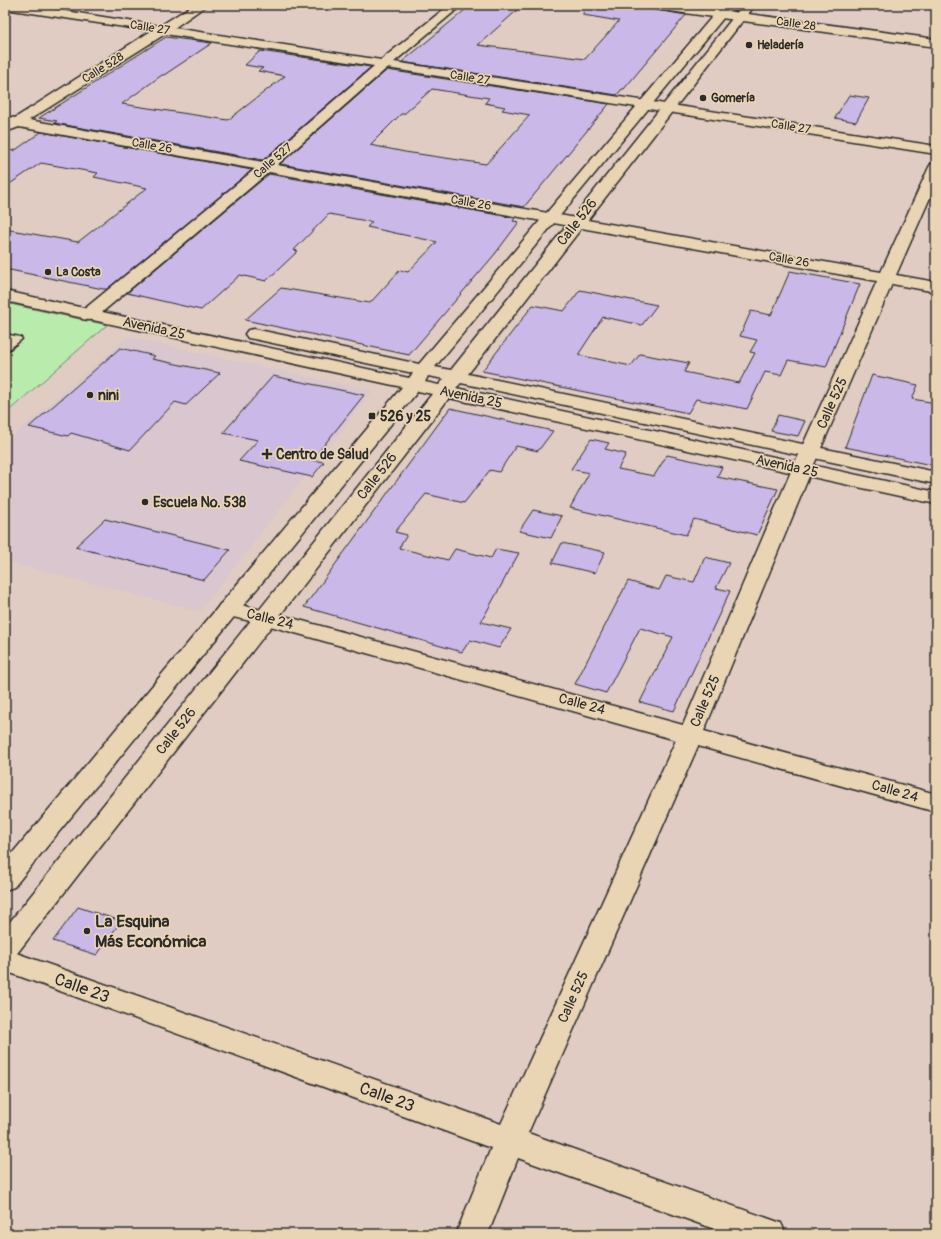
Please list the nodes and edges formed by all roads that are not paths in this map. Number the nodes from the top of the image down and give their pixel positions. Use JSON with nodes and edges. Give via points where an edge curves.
{"nodes":[{"id":1,"x":5,"y":5,"type":"edge"},
{"id":2,"x":201,"y":5,"type":"edge"},
{"id":3,"x":456,"y":5,"type":"edge"},
{"id":4,"x":655,"y":5,"type":"edge"},
{"id":5,"x":724,"y":9,"type":"edge"},
{"id":6,"x":744,"y":11,"type":"edge"},
{"id":7,"x":163,"y":30,"type":"junction"},
{"id":8,"x":936,"y":43,"type":"edge"},
{"id":9,"x":384,"y":64,"type":"junction"},
{"id":10,"x":645,"y":105,"type":"junction"},
{"id":11,"x":667,"y":108,"type":"junction"},
{"id":12,"x":9,"y":124,"type":"edge"},
{"id":13,"x":936,"y":150,"type":"edge"},
{"id":14,"x":266,"y":167,"type":"junction"},
{"id":15,"x":936,"y":167,"type":"edge"},
{"id":16,"x":551,"y":218,"type":"junction"},
{"id":17,"x":577,"y":222,"type":"junction"},
{"id":18,"x":887,"y":278,"type":"junction"},
{"id":19,"x":5,"y":282,"type":"edge"},
{"id":20,"x":936,"y":287,"type":"edge"},
{"id":21,"x":5,"y":296,"type":"edge"},
{"id":22,"x":104,"y":303,"type":"junction"},
{"id":23,"x":88,"y":315,"type":"junction"},
{"id":24,"x":5,"y":337,"type":"edge"},
{"id":25,"x":5,"y":348,"type":"edge"},
{"id":26,"x":419,"y":376,"type":"junction"},
{"id":27,"x":450,"y":383,"type":"junction"},
{"id":28,"x":806,"y":460,"type":"junction"},
{"id":29,"x":936,"y":478,"type":"edge"},
{"id":30,"x":936,"y":498,"type":"edge"},
{"id":31,"x":228,"y":609,"type":"junction"},
{"id":32,"x":266,"y":618,"type":"junction"},
{"id":33,"x":691,"y":734,"type":"junction"},
{"id":34,"x":936,"y":803,"type":"edge"},
{"id":35,"x":5,"y":880,"type":"edge"},
{"id":36,"x":5,"y":948,"type":"edge"},
{"id":37,"x":5,"y":960,"type":"edge"},
{"id":38,"x":509,"y":1141,"type":"junction"},
{"id":39,"x":472,"y":1234,"type":"edge"},
{"id":40,"x":770,"y":1234,"type":"edge"}],
"edges":[{"from":1,"to":7,"type":"street","name":"Calle 27"},
{"from":2,"to":7,"type":"street","name":"Calle 528"},
{"from":3,"to":9,"type":"street","name":"Calle 527"},
{"from":4,"to":5,"type":"street","name":"Calle 28"},
{"from":5,"to":6,"type":"street","name":"Calle 28"},
{"from":5,"to":10,"type":"street","name":"Calle 526"},
{"from":6,"to":8,"type":"street","name":"Calle 28"},
{"from":6,"to":11,"type":"street","name":"Calle 526"},
{"from":7,"to":9,"type":"street","name":"Calle 27"},
{"from":7,"to":12,"type":"street","name":"Calle 528"},
{"from":9,"to":10,"type":"street","name":"Calle 27"},
{"from":9,"to":14,"type":"street","name":"Calle 527"},
{"from":10,"to":11,"type":"street","name":"Calle 27"},
{"from":10,"to":16,"type":"street","name":"Calle 526"},
{"from":11,"to":13,"type":"street","name":"Calle 27"},
{"from":11,"to":17,"type":"street","name":"Calle 526"},
{"from":12,"to":14,"type":"street","name":"Calle 26"},
{"from":14,"to":16,"type":"street","name":"Calle 26"},
{"from":14,"to":22,"type":"street","name":"Calle 527"},
{"from":15,"to":18,"type":"street","name":"Calle 525"},
{"from":16,"to":17,"type":"street","name":"Calle 26"},
{"from":16,"to":26,"type":"street","name":"Calle 526"},
{"from":17,"to":18,"type":"street","name":"Calle 26"},
{"from":17,"to":27,"type":"street","name":"Calle 526"},
{"from":18,"to":20,"type":"street","name":"Calle 26"},
{"from":18,"to":28,"type":"street","name":"Calle 525"},
{"from":19,"to":22,"type":"street","name":"Avenida 25"},
{"from":21,"to":23,"type":"street","name":"Avenida 25"},
{"from":22,"to":23,"type":"street","name":"Calle 527"},
{"from":22,"to":26,"type":"street","name":"Avenida 25"},
{"from":23,"to":26,"type":"street","name":"Avenida 25"},
{"from":24,"to":25,"type":"lane","via":[[17,340]]},
{"from":26,"to":27,"type":"street","name":"Avenida 25"},
{"from":26,"to":31,"type":"street","name":"Calle 526"},
{"from":27,"to":28,"type":"street","name":"Avenida 25"},
{"from":27,"to":32,"type":"street","name":"Calle 526"},
{"from":28,"to":29,"type":"street","name":"Avenida 25"},
{"from":28,"to":30,"type":"street","name":"Avenida 25"},
{"from":28,"to":33,"type":"street","name":"Calle 525"},
{"from":31,"to":32,"type":"street","name":"Calle 24"},
{"from":31,"to":35,"type":"street","name":"Calle 526"},
{"from":32,"to":33,"type":"street","name":"Calle 24"},
{"from":32,"to":36,"type":"street","name":"Calle 526"},
{"from":33,"to":34,"type":"street","name":"Calle 24"},
{"from":33,"to":38,"type":"street","name":"Calle 525"},
{"from":37,"to":38,"type":"street","name":"Calle 23"},
{"from":38,"to":39,"type":"street","name":"Calle 525"},
{"from":38,"to":40,"type":"street","name":"Calle 23"}]}
